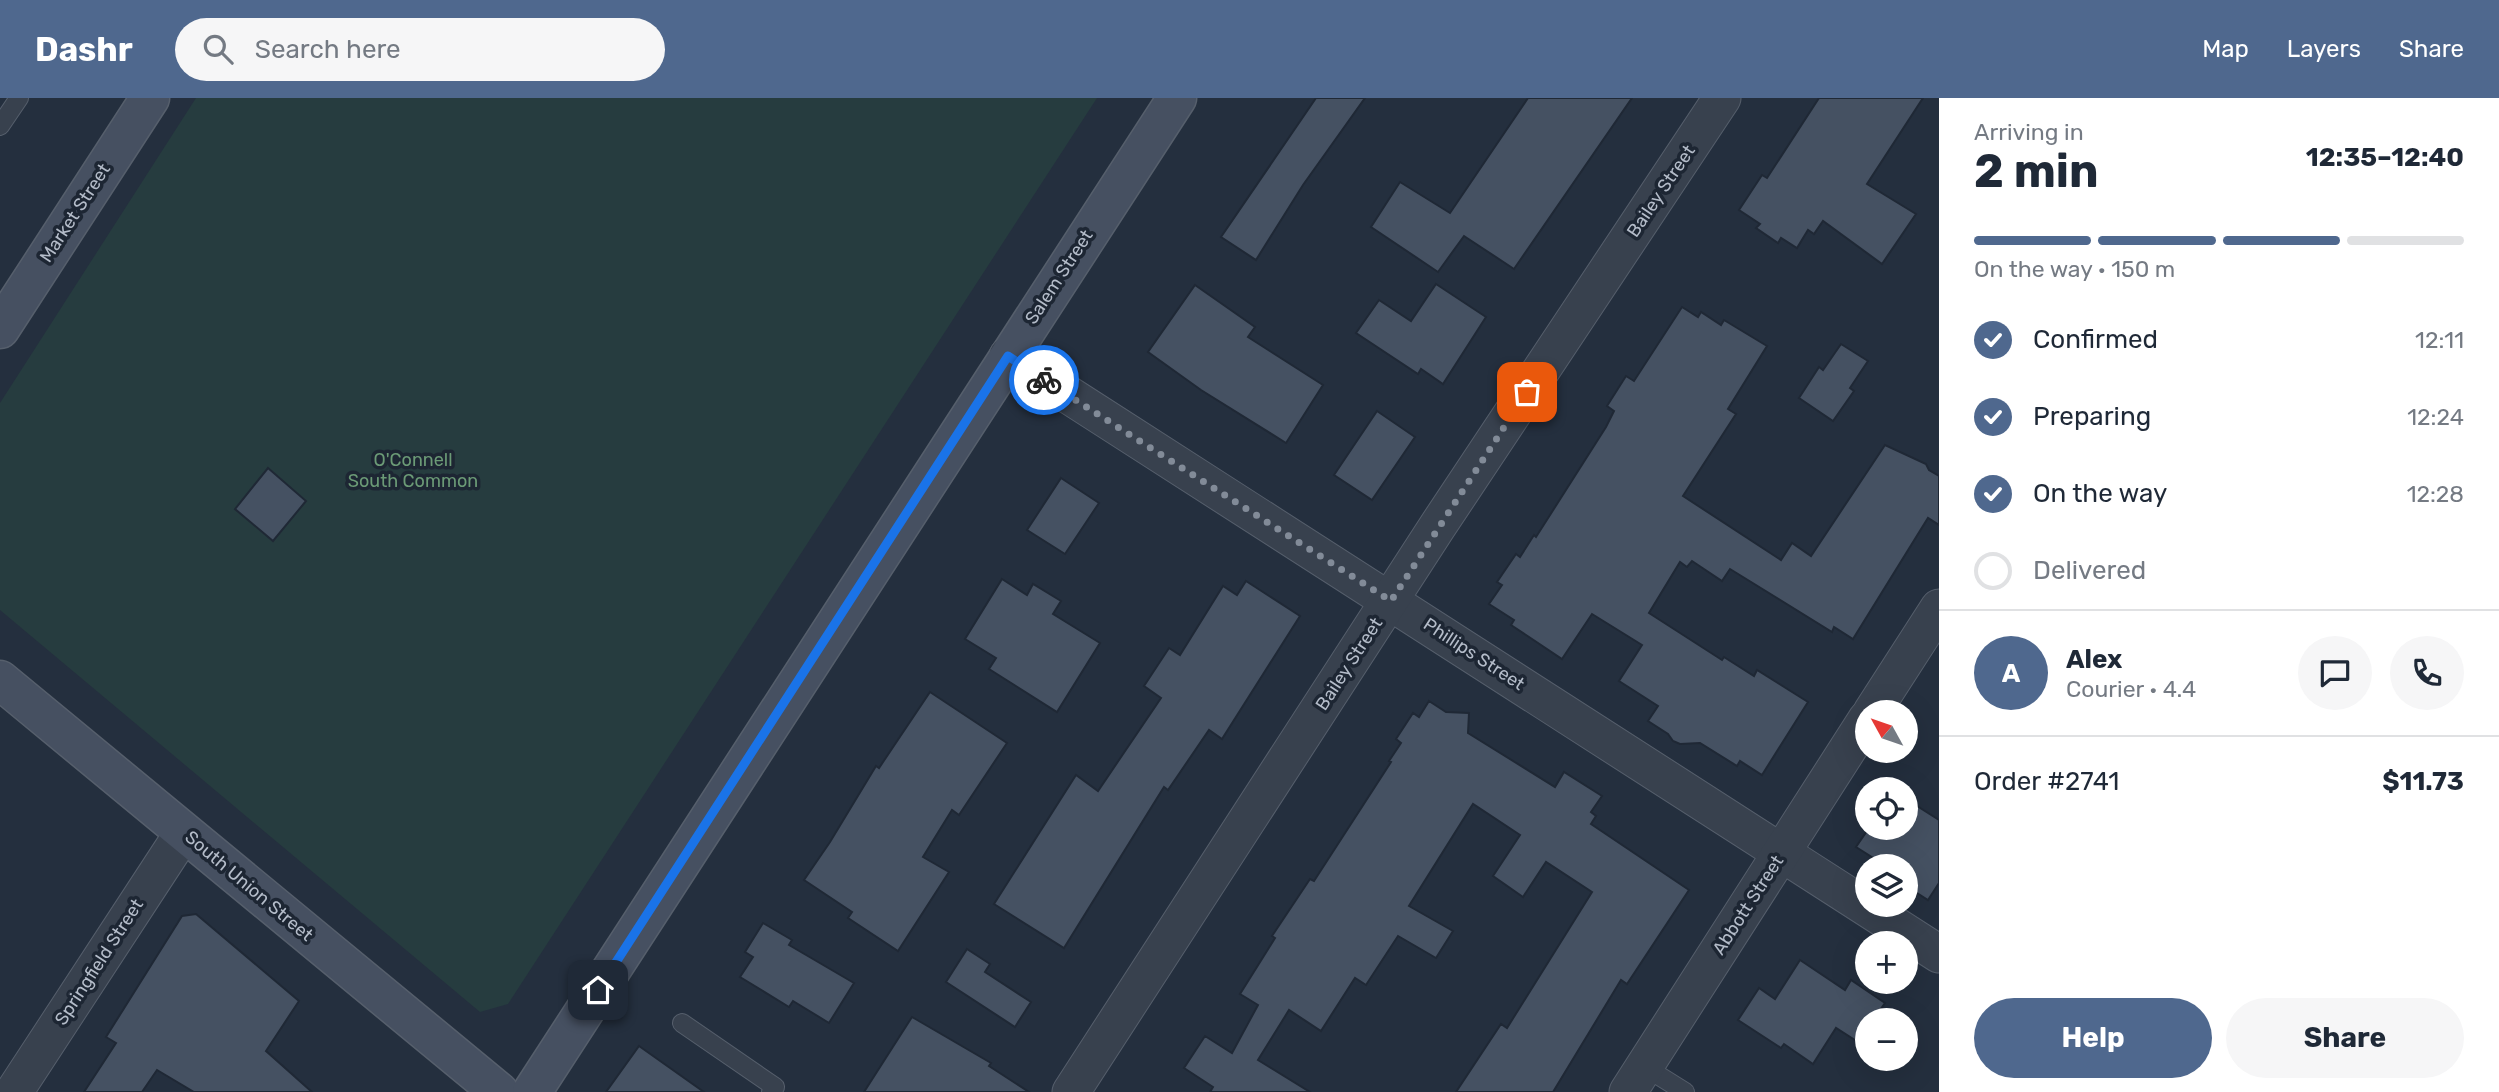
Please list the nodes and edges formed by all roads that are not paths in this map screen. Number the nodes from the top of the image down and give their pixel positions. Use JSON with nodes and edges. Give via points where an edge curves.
{"nodes":[{"id":1,"x":19,"y":98,"type":"edge"},
{"id":2,"x":150,"y":98,"type":"edge"},
{"id":3,"x":1177,"y":98,"type":"edge"},
{"id":4,"x":1722,"y":98,"type":"edge"},
{"id":5,"x":0,"y":126,"type":"edge"},
{"id":6,"x":0,"y":328,"type":"edge"},
{"id":7,"x":1008,"y":356,"type":"junction"},
{"id":8,"x":1391,"y":601,"type":"junction"},
{"id":9,"x":1939,"y":608,"type":"edge"},
{"id":10,"x":0,"y":680,"type":"edge"},
{"id":11,"x":1880,"y":700,"type":"edge"},
{"id":12,"x":1855,"y":738,"type":"edge"},
{"id":13,"x":184,"y":832,"type":"junction"},
{"id":14,"x":1781,"y":853,"type":"junction"},
{"id":15,"x":1939,"y":954,"type":"edge"},
{"id":16,"x":682,"y":1023,"type":"dead end"},
{"id":17,"x":1637,"y":1079,"type":"edge"},
{"id":18,"x":776,"y":1090,"type":"edge"},
{"id":19,"x":14,"y":1092,"type":"edge"},
{"id":20,"x":499,"y":1092,"type":"edge"},
{"id":21,"x":532,"y":1092,"type":"edge"},
{"id":22,"x":1071,"y":1092,"type":"edge"},
{"id":23,"x":1685,"y":1092,"type":"edge"}],
"edges":[{"from":1,"to":5,"type":"lane"},
{"from":2,"to":6,"type":"main road","name":"Market Street"},
{"from":3,"to":7,"type":"main road","name":"Salem Street"},
{"from":4,"to":8,"type":"street","name":"Bailey Street"},
{"from":7,"to":8,"type":"street","name":"Phillips Street"},
{"from":7,"to":21,"type":"main road","name":"Salem Street"},
{"from":8,"to":14,"type":"street","name":"Phillips Street"},
{"from":8,"to":22,"type":"street","name":"Bailey Street"},
{"from":9,"to":11,"type":"street"},
{"from":10,"to":13,"type":"main road","name":"South Union Street"},
{"from":12,"to":14,"type":"street","name":"Abbott Street"},
{"from":13,"to":19,"type":"street","name":"Springfield Street"},
{"from":13,"to":20,"type":"main road","name":"South Union Street"},
{"from":14,"to":15,"type":"street","name":"Phillips Street"},
{"from":14,"to":17,"type":"street","name":"Abbott Street"},
{"from":16,"to":18,"type":"lane"},
{"from":17,"to":23,"type":"lane"}]}
